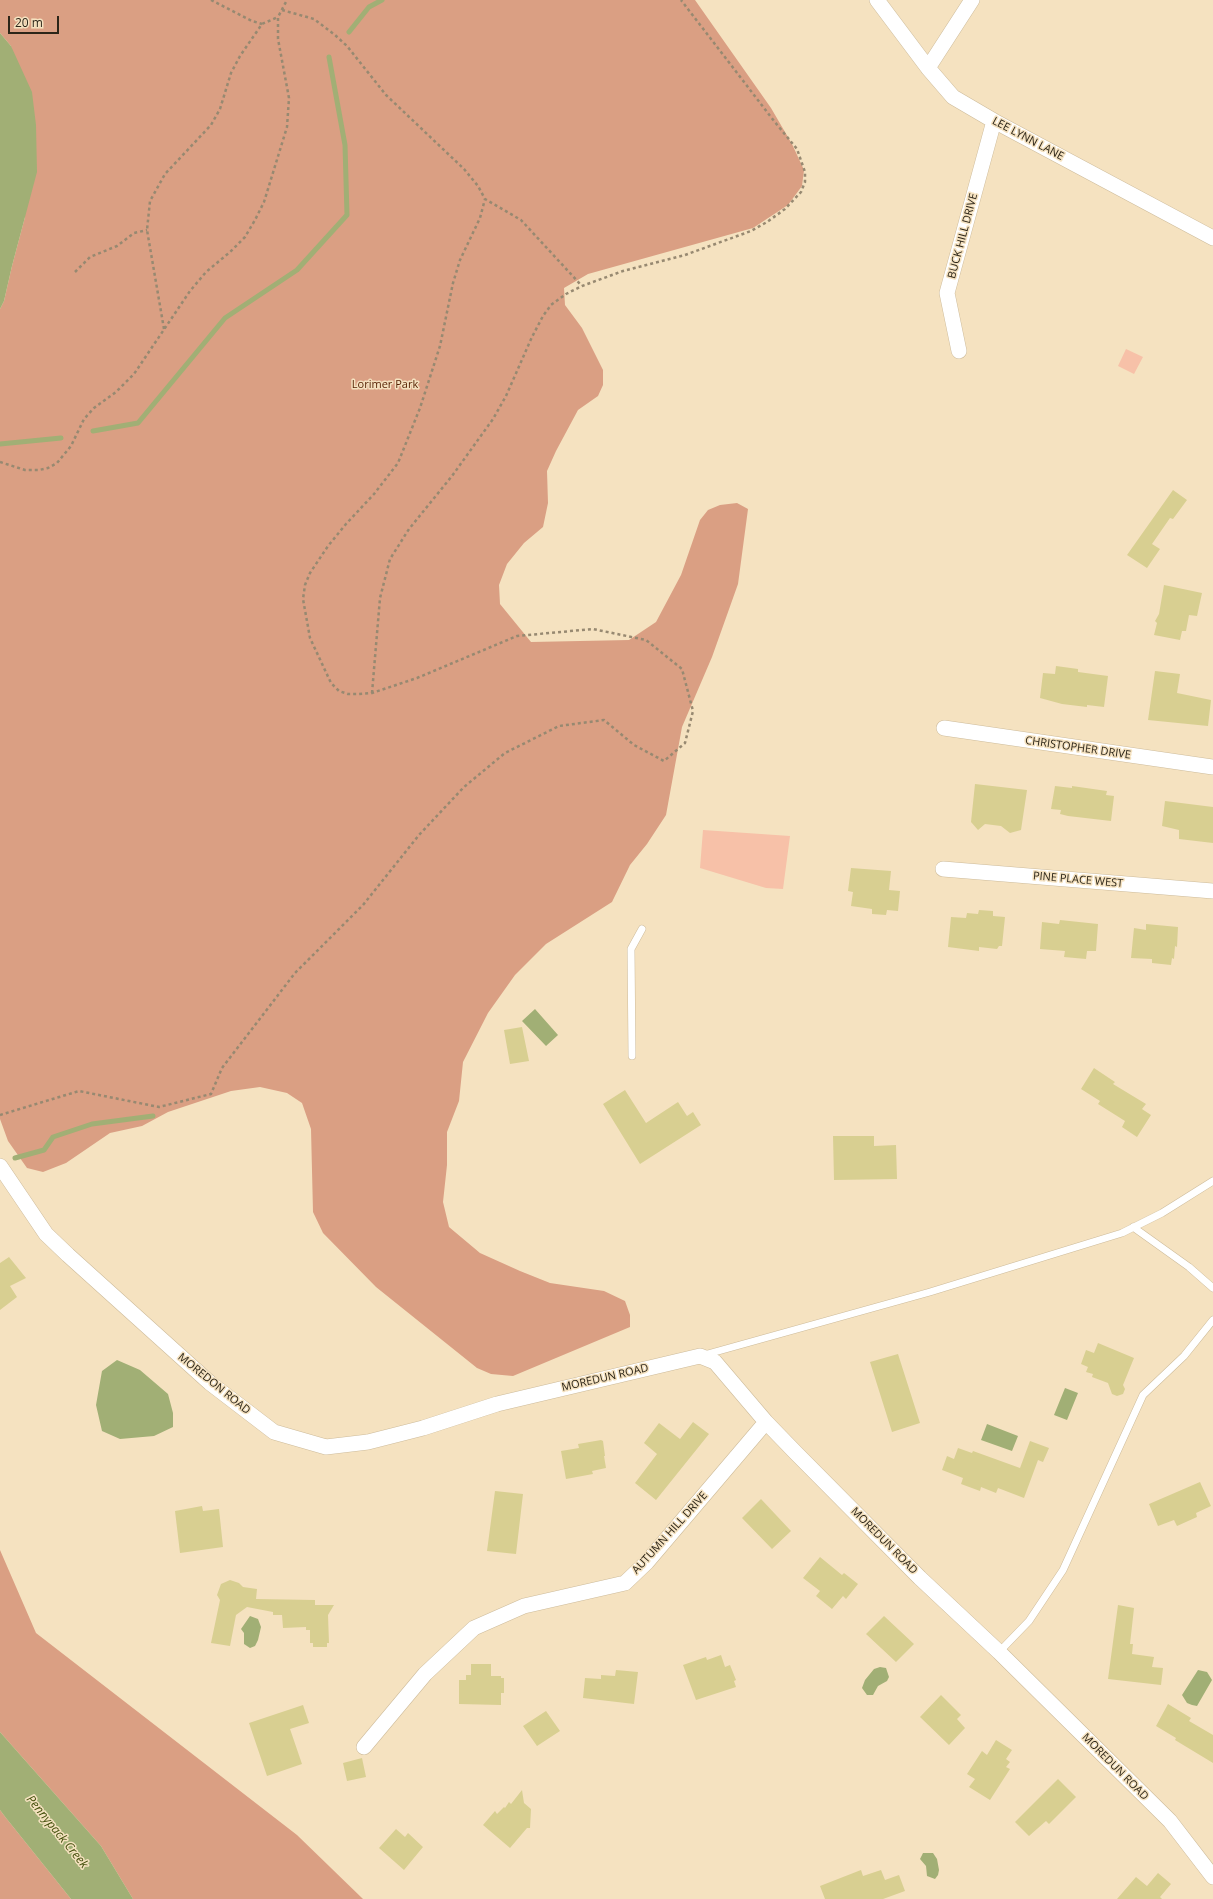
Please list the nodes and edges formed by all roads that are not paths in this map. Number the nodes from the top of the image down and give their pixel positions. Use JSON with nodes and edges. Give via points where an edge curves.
{"nodes":[{"id":1,"x":877,"y":0,"type":"edge"},
{"id":2,"x":972,"y":0,"type":"edge"},
{"id":3,"x":928,"y":68,"type":"junction"},
{"id":4,"x":994,"y":121,"type":"junction"},
{"id":5,"x":1213,"y":238,"type":"edge"},
{"id":6,"x":959,"y":351,"type":"dead end"},
{"id":7,"x":944,"y":728,"type":"dead end"},
{"id":8,"x":1213,"y":767,"type":"edge"},
{"id":9,"x":942,"y":869,"type":"dead end"},
{"id":10,"x":1213,"y":891,"type":"edge"},
{"id":11,"x":642,"y":929,"type":"dead end"},
{"id":12,"x":632,"y":1056,"type":"dead end"},
{"id":13,"x":0,"y":1166,"type":"edge"},
{"id":14,"x":1213,"y":1181,"type":"edge"},
{"id":15,"x":1133,"y":1227,"type":"junction"},
{"id":16,"x":1213,"y":1288,"type":"edge"},
{"id":17,"x":1213,"y":1320,"type":"edge"},
{"id":18,"x":700,"y":1356,"type":"junction"},
{"id":19,"x":497,"y":1404,"type":"joint"},
{"id":20,"x":766,"y":1422,"type":"junction"},
{"id":21,"x":999,"y":1652,"type":"junction"},
{"id":22,"x":364,"y":1747,"type":"dead end"},
{"id":23,"x":1213,"y":1877,"type":"edge"}],
"edges":[{"from":1,"to":3,"type":"street","name":"LEE LYNN LANE"},
{"from":2,"to":3,"type":"street"},
{"from":3,"to":4,"type":"street","name":"LEE LYNN LANE","via":[[953,96]]},
{"from":4,"to":5,"type":"street","name":"LEE LYNN LANE"},
{"from":4,"to":6,"type":"street","name":"BUCK HILL DRIVE","via":[[947,293]]},
{"from":7,"to":8,"type":"street","name":"CHRISTOPHER DRIVE"},
{"from":9,"to":10,"type":"street","name":"PINE PLACE WEST"},
{"from":11,"to":12,"type":"lane","via":[[631,949]]},
{"from":13,"to":19,"type":"street","name":"MOREDON ROAD","via":[[46,1234],[210,1383],[274,1432],[326,1447],[368,1442],[423,1428]]},
{"from":14,"to":15,"type":"lane","via":[[1162,1213]]},
{"from":15,"to":16,"type":"lane","via":[[1189,1267]]},
{"from":15,"to":18,"type":"lane","via":[[1122,1233],[930,1292]]},
{"from":17,"to":21,"type":"lane","via":[[1184,1356],[1143,1395],[1063,1570],[1029,1621]]},
{"from":18,"to":19,"type":"street","name":"MOREDUN ROAD"},
{"from":18,"to":20,"type":"street","name":"MOREDUN ROAD","via":[[715,1362]]},
{"from":20,"to":21,"type":"street","name":"MOREDUN ROAD","via":[[920,1578]]},
{"from":20,"to":22,"type":"street","name":"AUTUMN HILL DRIVE","via":[[647,1562],[625,1583],[524,1606],[474,1628],[425,1674]]},
{"from":21,"to":23,"type":"street","name":"MOREDUN ROAD","via":[[1170,1821]]}]}
